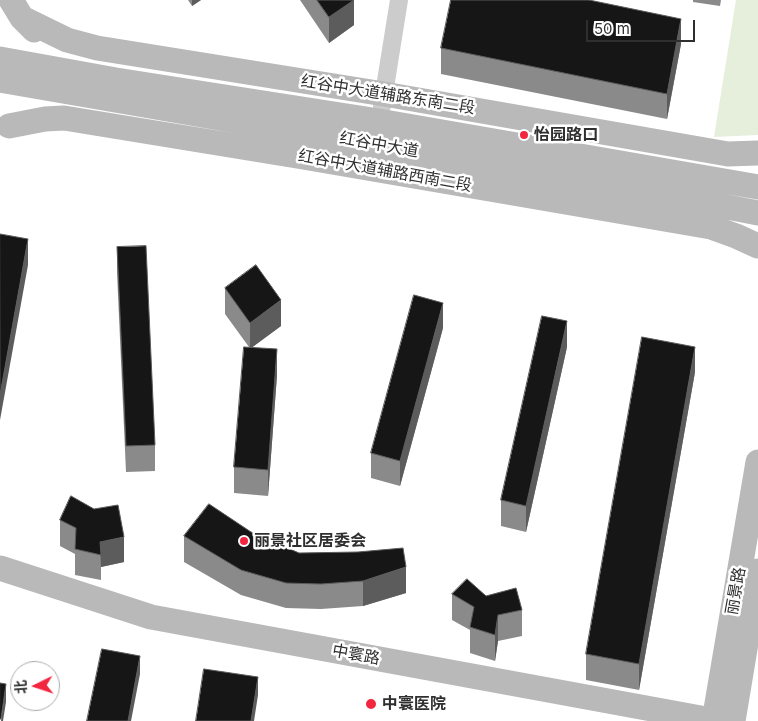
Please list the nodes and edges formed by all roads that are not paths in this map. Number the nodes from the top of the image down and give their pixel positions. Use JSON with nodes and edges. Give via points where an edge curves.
{"nodes":[{"id":1,"x":399,"y":0,"type":"edge"},
{"id":2,"x":17,"y":9,"type":"edge"},
{"id":3,"x":0,"y":58,"type":"edge"},
{"id":4,"x":0,"y":80,"type":"edge"},
{"id":5,"x":112,"y":90,"type":"junction"},
{"id":6,"x":384,"y":94,"type":"junction"},
{"id":7,"x":380,"y":121,"type":"junction"},
{"id":8,"x":4,"y":130,"type":"edge"},
{"id":9,"x":758,"y":154,"type":"edge"},
{"id":10,"x":670,"y":184,"type":"junction"},
{"id":11,"x":758,"y":187,"type":"edge"},
{"id":12,"x":758,"y":212,"type":"edge"},
{"id":13,"x":758,"y":246,"type":"edge"},
{"id":14,"x":758,"y":462,"type":"edge"},
{"id":15,"x":0,"y":568,"type":"edge"},
{"id":16,"x":758,"y":571,"type":"edge"},
{"id":17,"x":715,"y":721,"type":"edge"},
{"id":18,"x":734,"y":721,"type":"edge"}],
"edges":[{"from":1,"to":6,"type":"street"},
{"from":2,"to":5,"type":"street","via":[[48,46]]},
{"from":2,"to":6,"type":"street","name":"红谷中大道辅路东南二段","via":[[67,40],[97,48]]},
{"from":3,"to":5,"type":"street","name":"红谷中大道"},
{"from":4,"to":5,"type":"street","name":"红谷中大道"},
{"from":5,"to":7,"type":"street","name":"红谷中大道"},
{"from":5,"to":8,"type":"street","via":[[40,109]]},
{"from":5,"to":10,"type":"street","name":"红谷中大道"},
{"from":6,"to":7,"type":"street"},
{"from":6,"to":9,"type":"street","name":"红谷中大道辅路东南二段","via":[[728,154]]},
{"from":7,"to":10,"type":"street","name":"红谷中大道"},
{"from":8,"to":13,"type":"street","name":"红谷中大道辅路西南二段","via":[[45,119],[64,118],[711,227]]},
{"from":9,"to":10,"type":"street"},
{"from":10,"to":11,"type":"street","name":"红谷中大道"},
{"from":10,"to":12,"type":"street","name":"红谷中大道"},
{"from":10,"to":13,"type":"street"},
{"from":14,"to":17,"type":"street","name":"丽景路"},
{"from":15,"to":17,"type":"street","name":"中寰路","via":[[151,617]]},
{"from":16,"to":18,"type":"street","name":"丽景路"}]}
